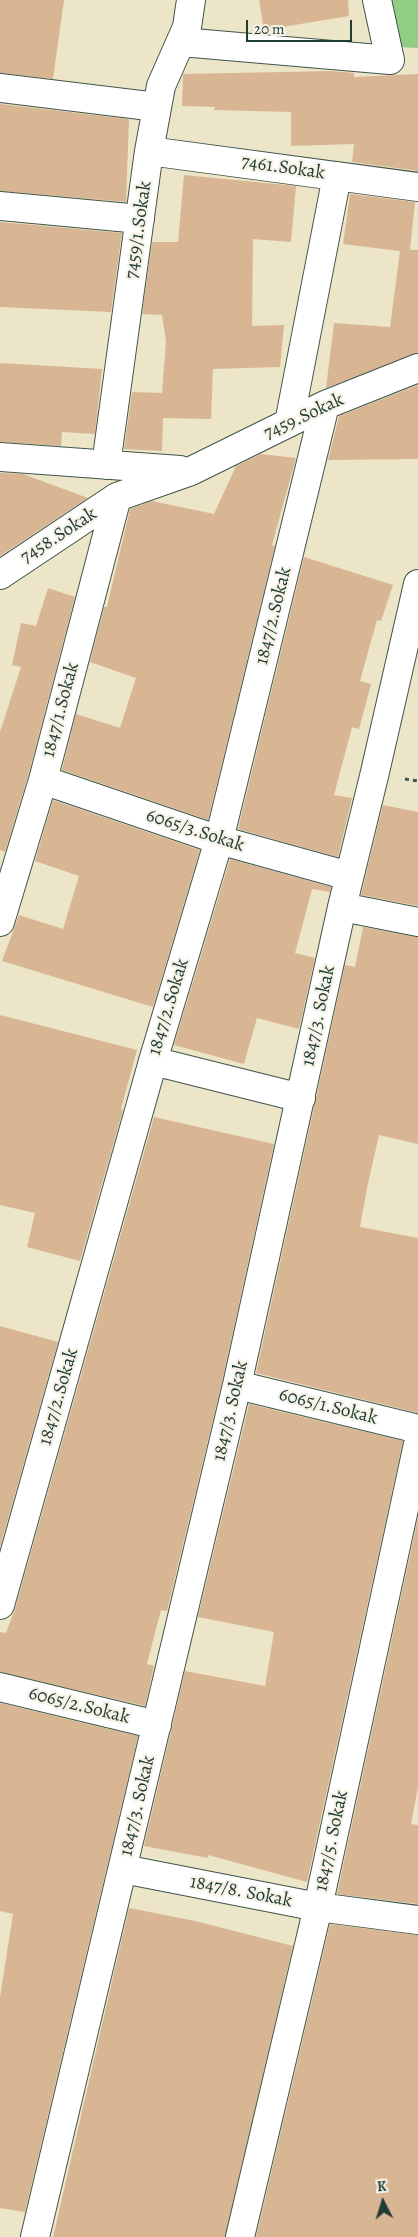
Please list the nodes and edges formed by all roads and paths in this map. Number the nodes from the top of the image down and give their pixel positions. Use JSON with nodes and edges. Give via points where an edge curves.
{"nodes":[{"id":1,"x":191,"y":0,"type":"edge"},
{"id":2,"x":377,"y":0,"type":"edge"},
{"id":3,"x":181,"y":42,"type":"junction"},
{"id":4,"x":0,"y":88,"type":"edge"},
{"id":5,"x":157,"y":107,"type":"junction"},
{"id":6,"x":149,"y":151,"type":"junction"},
{"id":7,"x":337,"y":176,"type":"junction"},
{"id":8,"x":418,"y":187,"type":"edge"},
{"id":9,"x":0,"y":206,"type":"edge"},
{"id":10,"x":140,"y":219,"type":"junction"},
{"id":11,"x":418,"y":368,"type":"edge"},
{"id":12,"x":325,"y":405,"type":"junction"},
{"id":13,"x":289,"y":423,"type":"junction"},
{"id":14,"x":0,"y":456,"type":"edge"},
{"id":15,"x":106,"y":464,"type":"junction"},
{"id":16,"x":191,"y":471,"type":"junction"},
{"id":17,"x":117,"y":497,"type":"junction"},
{"id":18,"x":0,"y":575,"type":"edge"},
{"id":19,"x":418,"y":584,"type":"edge"},
{"id":20,"x":43,"y":780,"type":"junction"},
{"id":21,"x":219,"y":840,"type":"junction"},
{"id":22,"x":349,"y":876,"type":"junction"},
{"id":23,"x":342,"y":907,"type":"junction"},
{"id":24,"x":0,"y":922,"type":"edge"},
{"id":25,"x":418,"y":922,"type":"edge"},
{"id":26,"x":153,"y":1061,"type":"junction"},
{"id":27,"x":301,"y":1098,"type":"junction"},
{"id":28,"x":237,"y":1385,"type":"junction"},
{"id":29,"x":418,"y":1429,"type":"edge"},
{"id":30,"x":418,"y":1444,"type":"edge"},
{"id":31,"x":0,"y":1605,"type":"edge"},
{"id":32,"x":0,"y":1686,"type":"edge"},
{"id":33,"x":157,"y":1725,"type":"junction"},
{"id":34,"x":123,"y":1869,"type":"junction"},
{"id":35,"x":318,"y":1907,"type":"junction"},
{"id":36,"x":418,"y":1920,"type":"edge"},
{"id":37,"x":35,"y":2237,"type":"edge"},
{"id":38,"x":240,"y":2237,"type":"edge"}],
"edges":[{"from":1,"to":3,"type":"street","name":"7459/1.Sokak"},
{"from":2,"to":3,"type":"street","via":[[390,60]]},
{"from":3,"to":5,"type":"street","name":"7459/1.Sokak","via":[[161,86]]},
{"from":4,"to":5,"type":"street"},
{"from":5,"to":6,"type":"street","name":"7459/1.Sokak"},
{"from":6,"to":7,"type":"street","name":"7461.Sokak"},
{"from":6,"to":10,"type":"street","name":"7459/1.Sokak"},
{"from":7,"to":8,"type":"street","name":"7461.Sokak"},
{"from":7,"to":13,"type":"street"},
{"from":9,"to":10,"type":"street"},
{"from":10,"to":15,"type":"street","name":"7459/1.Sokak"},
{"from":11,"to":12,"type":"street","name":"7459.Sokak"},
{"from":12,"to":13,"type":"street","name":"7459.Sokak"},
{"from":12,"to":21,"type":"street","name":"1847/2.Sokak"},
{"from":13,"to":16,"type":"street","name":"7459.Sokak"},
{"from":14,"to":15,"type":"street"},
{"from":15,"to":16,"type":"street"},
{"from":16,"to":17,"type":"street","name":"7459.Sokak"},
{"from":17,"to":18,"type":"street","name":"7458.Sokak"},
{"from":17,"to":20,"type":"street","name":"1847/1.Sokak"},
{"from":19,"to":22,"type":"street","name":"1847/3. Sokak"},
{"from":20,"to":21,"type":"street","name":"6065/3.Sokak"},
{"from":20,"to":24,"type":"street","name":"1847/1.Sokak"},
{"from":21,"to":22,"type":"street","name":"6065/3.Sokak"},
{"from":21,"to":26,"type":"street","name":"1847/2.Sokak"},
{"from":22,"to":23,"type":"street","name":"1847/3. Sokak"},
{"from":23,"to":25,"type":"street"},
{"from":23,"to":27,"type":"street","name":"1847/3. Sokak"},
{"from":26,"to":27,"type":"street"},
{"from":26,"to":31,"type":"street","name":"1847/2.Sokak"},
{"from":27,"to":28,"type":"street","name":"1847/3. Sokak"},
{"from":28,"to":29,"type":"street","name":"6065/1.Sokak"},
{"from":28,"to":33,"type":"street","name":"1847/3. Sokak"},
{"from":30,"to":35,"type":"street","name":"1847/5. Sokak"},
{"from":32,"to":33,"type":"street","name":"6065/2.Sokak"},
{"from":33,"to":34,"type":"street","name":"1847/3. Sokak"},
{"from":34,"to":35,"type":"street","name":"1847/8. Sokak"},
{"from":34,"to":37,"type":"street","name":"1847/3. Sokak"},
{"from":35,"to":36,"type":"street","name":"1847/8. Sokak"},
{"from":35,"to":38,"type":"street","name":"1847/5. Sokak"}]}
